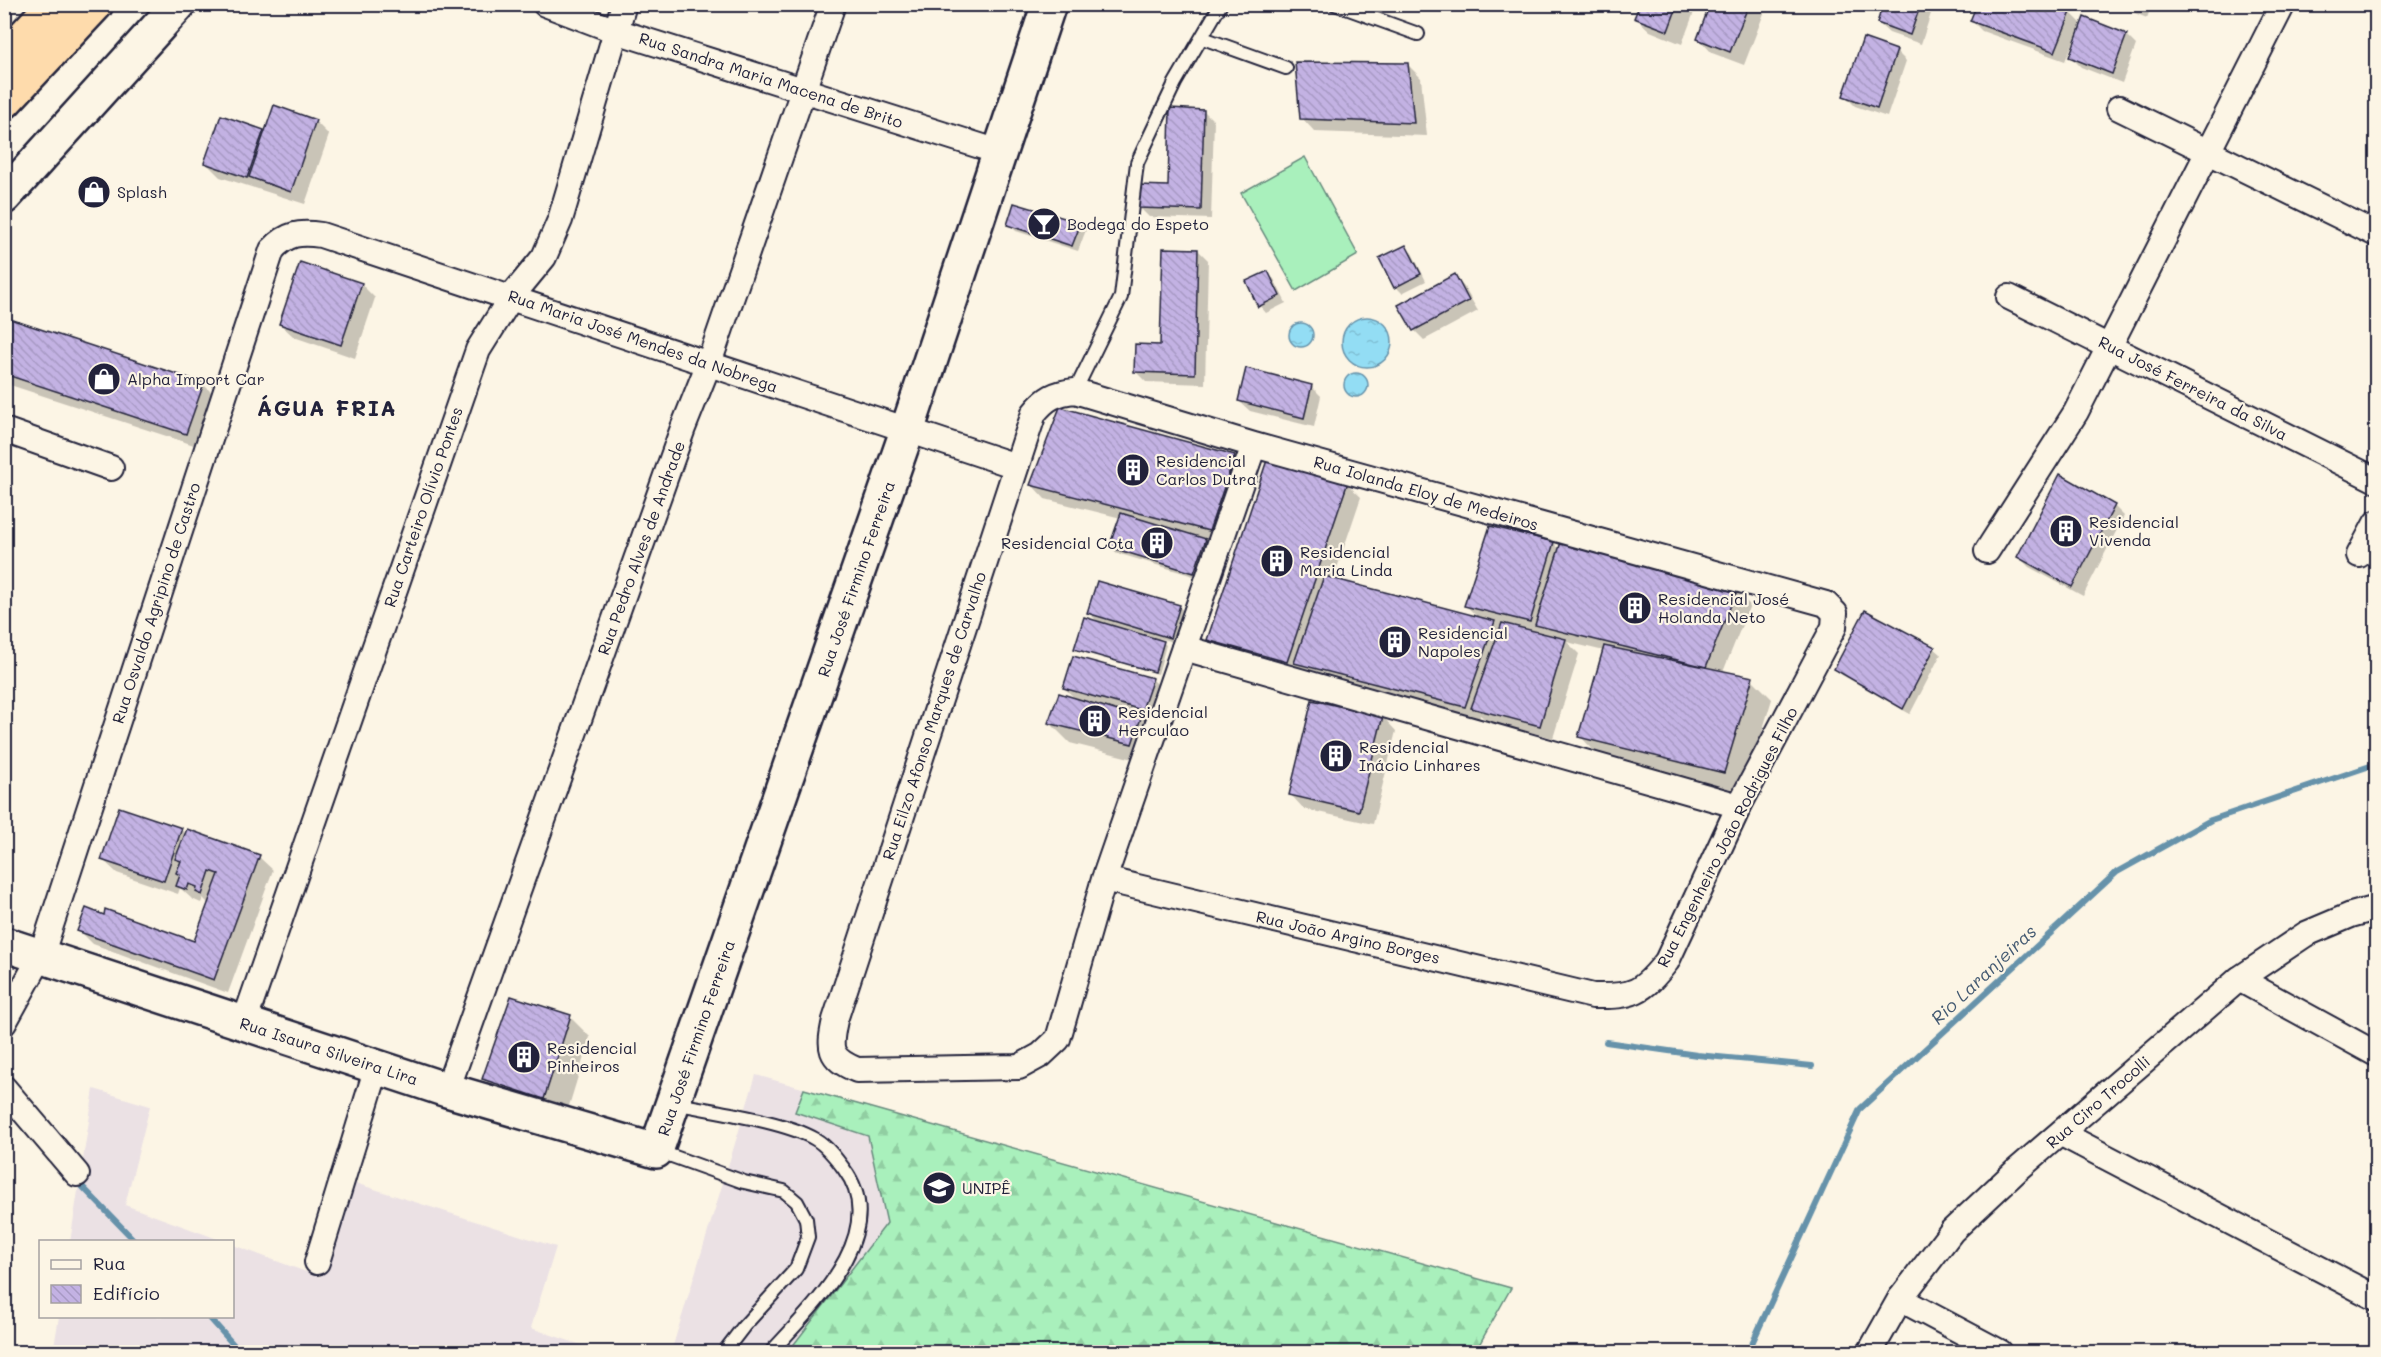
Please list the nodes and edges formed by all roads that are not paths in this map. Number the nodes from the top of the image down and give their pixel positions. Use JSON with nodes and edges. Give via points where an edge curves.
{"nodes":[{"id":1,"x":54,"y":4,"type":"edge"},
{"id":2,"x":96,"y":4,"type":"edge"},
{"id":3,"x":179,"y":4,"type":"edge"},
{"id":4,"x":545,"y":4,"type":"edge"},
{"id":5,"x":624,"y":4,"type":"edge"},
{"id":6,"x":833,"y":4,"type":"edge"},
{"id":7,"x":1049,"y":4,"type":"edge"},
{"id":8,"x":1221,"y":4,"type":"edge"},
{"id":9,"x":1335,"y":4,"type":"edge"},
{"id":10,"x":2283,"y":4,"type":"edge"},
{"id":11,"x":616,"y":31,"type":"junction"},
{"id":12,"x":1418,"y":34,"type":"dead end"},
{"id":13,"x":1203,"y":38,"type":"junction"},
{"id":14,"x":4,"y":58,"type":"edge"},
{"id":15,"x":1286,"y":68,"type":"dead end"},
{"id":16,"x":805,"y":90,"type":"junction"},
{"id":17,"x":4,"y":102,"type":"edge"},
{"id":18,"x":2119,"y":108,"type":"dead end"},
{"id":19,"x":2208,"y":150,"type":"junction"},
{"id":20,"x":999,"y":152,"type":"junction"},
{"id":21,"x":4,"y":197,"type":"edge"},
{"id":22,"x":2376,"y":234,"type":"edge"},
{"id":23,"x":272,"y":250,"type":"joint"},
{"id":24,"x":512,"y":296,"type":"junction"},
{"id":25,"x":2009,"y":297,"type":"dead end"},
{"id":26,"x":2109,"y":345,"type":"junction"},
{"id":27,"x":709,"y":363,"type":"junction"},
{"id":28,"x":1075,"y":392,"type":"junction"},
{"id":29,"x":4,"y":430,"type":"edge"},
{"id":30,"x":907,"y":430,"type":"junction"},
{"id":31,"x":1254,"y":445,"type":"junction"},
{"id":32,"x":1017,"y":465,"type":"junction"},
{"id":33,"x":111,"y":468,"type":"dead end"},
{"id":34,"x":2376,"y":480,"type":"edge"},
{"id":35,"x":2376,"y":523,"type":"edge"},
{"id":36,"x":1987,"y":552,"type":"dead end"},
{"id":37,"x":2359,"y":555,"type":"dead end"},
{"id":38,"x":1826,"y":604,"type":"joint"},
{"id":39,"x":1184,"y":648,"type":"junction"},
{"id":40,"x":1739,"y":806,"type":"junction"},
{"id":41,"x":1104,"y":879,"type":"junction"},
{"id":42,"x":2376,"y":908,"type":"edge"},
{"id":43,"x":4,"y":944,"type":"edge"},
{"id":44,"x":41,"y":956,"type":"junction"},
{"id":45,"x":2239,"y":979,"type":"junction"},
{"id":46,"x":1593,"y":996,"type":"joint"},
{"id":47,"x":4,"y":1023,"type":"edge"},
{"id":48,"x":244,"y":1023,"type":"junction"},
{"id":49,"x":2376,"y":1054,"type":"edge"},
{"id":50,"x":377,"y":1067,"type":"junction"},
{"id":51,"x":4,"y":1088,"type":"edge"},
{"id":52,"x":447,"y":1090,"type":"junction"},
{"id":53,"x":674,"y":1102,"type":"junction"},
{"id":54,"x":2062,"y":1134,"type":"junction"},
{"id":55,"x":656,"y":1151,"type":"junction"},
{"id":56,"x":77,"y":1174,"type":"dead end"},
{"id":57,"x":317,"y":1262,"type":"dead end"},
{"id":58,"x":2376,"y":1298,"type":"edge"},
{"id":59,"x":1900,"y":1299,"type":"junction"},
{"id":60,"x":724,"y":1353,"type":"edge"},
{"id":61,"x":771,"y":1353,"type":"edge"},
{"id":62,"x":1870,"y":1353,"type":"edge"},
{"id":63,"x":2000,"y":1353,"type":"edge"}],
"edges":[{"from":1,"to":14,"type":"highway"},
{"from":2,"to":17,"type":"highway"},
{"from":3,"to":21,"type":"main road"},
{"from":4,"to":11,"type":"street","name":"Rua Sandra Maria Macena de Brito"},
{"from":5,"to":11,"type":"street","name":"Rua Carteiro Olívio Pontes"},
{"from":6,"to":16,"type":"street","name":"Rua Pedro Alves de Andrade"},
{"from":7,"to":20,"type":"main road","name":"Rua José Firmino Ferreira"},
{"from":8,"to":13,"type":"lane"},
{"from":9,"to":12,"type":"lane"},
{"from":10,"to":19,"type":"street"},
{"from":11,"to":16,"type":"street","name":"Rua Sandra Maria Macena de Brito"},
{"from":11,"to":24,"type":"street","name":"Rua Carteiro Olívio Pontes","via":[[560,220],[544,256]]},
{"from":13,"to":15,"type":"lane"},
{"from":13,"to":28,"type":"lane","via":[[1175,83],[1137,163],[1121,297]]},
{"from":16,"to":20,"type":"street","name":"Rua Sandra Maria Macena de Brito"},
{"from":16,"to":27,"type":"street","name":"Rua Pedro Alves de Andrade"},
{"from":18,"to":19,"type":"street"},
{"from":19,"to":22,"type":"street"},
{"from":19,"to":26,"type":"street"},
{"from":20,"to":30,"type":"main road","name":"Rua José Firmino Ferreira"},
{"from":23,"to":24,"type":"street","name":"Rua Maria José Mendes da Nobrega","via":[[282,239],[300,232],[321,235]]},
{"from":23,"to":44,"type":"street","name":"Rua Osvaldo Agripino de Castro"},
{"from":24,"to":27,"type":"street","name":"Rua Maria José Mendes da Nobrega"},
{"from":24,"to":48,"type":"street","name":"Rua Carteiro Olívio Pontes","via":[[478,350]]},
{"from":25,"to":26,"type":"street","name":"Rua José Ferreira da Silva"},
{"from":26,"to":34,"type":"street","name":"Rua José Ferreira da Silva"},
{"from":26,"to":36,"type":"street","via":[[2076,411]]},
{"from":27,"to":30,"type":"street","name":"Rua Maria José Mendes da Nobrega"},
{"from":27,"to":52,"type":"street","name":"Rua Pedro Alves de Andrade"},
{"from":28,"to":31,"type":"street","name":"Rua Iolanda Eloy de Medeiros"},
{"from":28,"to":32,"type":"street","name":"Rua Eilzo Afonso Marques de Carvalho","via":[[1056,393],[1034,413]]},
{"from":29,"to":33,"type":"street"},
{"from":30,"to":32,"type":"street","name":"Rua Maria José Mendes da Nobrega"},
{"from":30,"to":53,"type":"main road","name":"Rua José Firmino Ferreira"},
{"from":31,"to":38,"type":"street","name":"Rua Iolanda Eloy de Medeiros"},
{"from":31,"to":39,"type":"street"},
{"from":32,"to":41,"type":"street","name":"Rua Eilzo Afonso Marques de Carvalho","via":[[835,1020],[833,1053],[842,1064],[857,1070],[1019,1067],[1041,1055],[1058,1038]]},
{"from":35,"to":37,"type":"street"},
{"from":38,"to":40,"type":"street","name":"Rua Engenheiro João Rodrigues Filho","via":[[1834,614],[1834,627]]},
{"from":39,"to":40,"type":"street"},
{"from":39,"to":41,"type":"street"},
{"from":40,"to":46,"type":"street","name":"Rua Engenheiro João Rodrigues Filho","via":[[1667,961],[1650,983],[1632,995]]},
{"from":41,"to":46,"type":"street","name":"Rua João Argino Borges"},
{"from":42,"to":45,"type":"street","name":"Rua Ciro Trocolli","via":[[2306,934]]},
{"from":43,"to":44,"type":"main road","name":"Rua Isaura Silveira Lira"},
{"from":44,"to":47,"type":"street","name":"Rua Osvaldo Agripino de Castro"},
{"from":44,"to":48,"type":"main road","name":"Rua Isaura Silveira Lira"},
{"from":45,"to":49,"type":"street"},
{"from":45,"to":54,"type":"street","name":"Rua Ciro Trocolli"},
{"from":48,"to":50,"type":"main road","name":"Rua Isaura Silveira Lira"},
{"from":50,"to":52,"type":"main road","name":"Rua Isaura Silveira Lira"},
{"from":50,"to":57,"type":"street"},
{"from":51,"to":56,"type":"street"},
{"from":52,"to":55,"type":"main road","name":"Rua Isaura Silveira Lira"},
{"from":53,"to":55,"type":"main road","name":"Rua José Firmino Ferreira"},
{"from":53,"to":61,"type":"lane","via":[[797,1131],[817,1140],[849,1176],[857,1199],[854,1241],[841,1268]]},
{"from":54,"to":58,"type":"street"},
{"from":54,"to":59,"type":"street","name":"Rua Ciro Trocolli","via":[[1953,1231]]},
{"from":55,"to":60,"type":"lane","via":[[744,1182],[784,1191],[806,1219],[808,1237],[796,1269]]},
{"from":59,"to":62,"type":"street","name":"Rua Ciro Trocolli"},
{"from":59,"to":63,"type":"street"}]}
